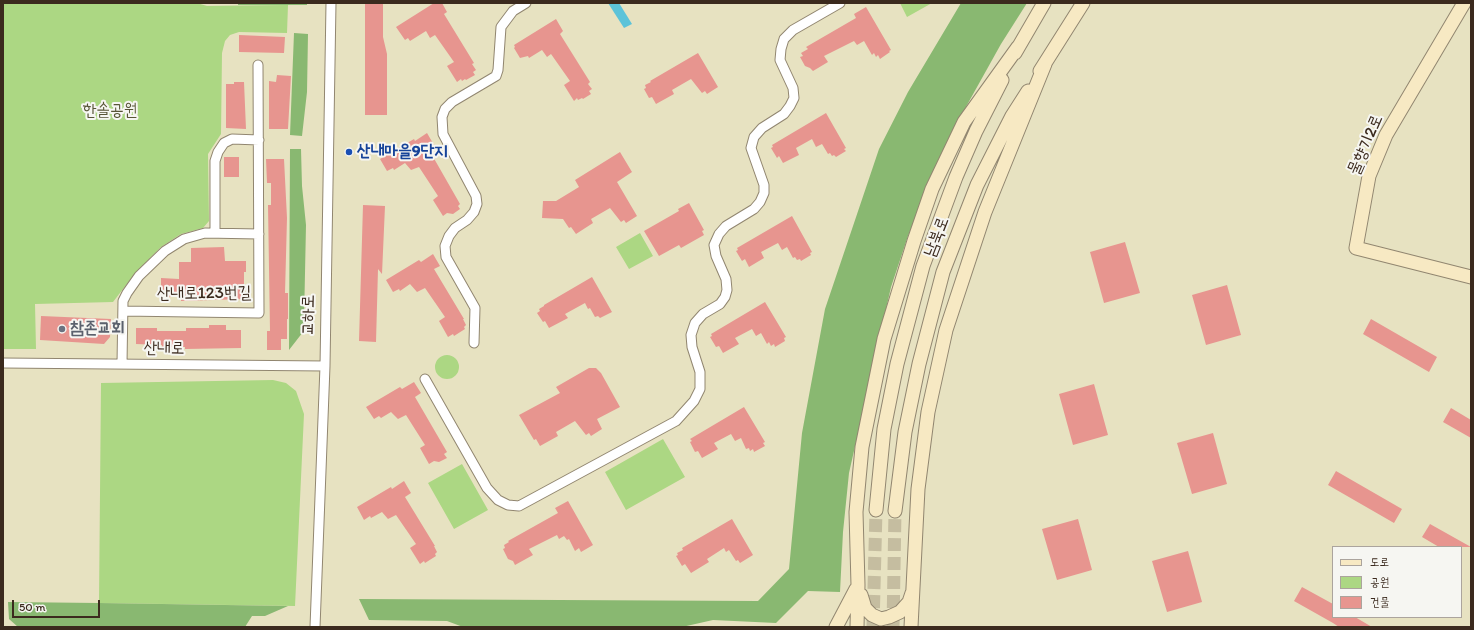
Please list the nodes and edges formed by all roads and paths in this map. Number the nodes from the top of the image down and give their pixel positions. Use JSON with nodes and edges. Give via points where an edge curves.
{"nodes":[{"id":1,"x":331,"y":3,"type":"edge"},
{"id":2,"x":526,"y":3,"type":"edge"},
{"id":3,"x":840,"y":3,"type":"edge"},
{"id":4,"x":1044,"y":3,"type":"edge"},
{"id":5,"x":1083,"y":3,"type":"edge"},
{"id":6,"x":1464,"y":3,"type":"edge"},
{"id":7,"x":1018,"y":47,"type":"junction"},
{"id":8,"x":1045,"y":64,"type":"junction"},
{"id":9,"x":258,"y":65,"type":"dead end"},
{"id":10,"x":259,"y":140,"type":"junction"},
{"id":11,"x":215,"y":233,"type":"junction"},
{"id":12,"x":259,"y":234,"type":"junction"},
{"id":13,"x":1471,"y":277,"type":"edge"},
{"id":14,"x":123,"y":311,"type":"junction"},
{"id":15,"x":474,"y":343,"type":"dead end"},
{"id":16,"x":3,"y":363,"type":"edge"},
{"id":17,"x":122,"y":364,"type":"junction"},
{"id":18,"x":325,"y":366,"type":"junction"},
{"id":19,"x":425,"y":379,"type":"dead end"},
{"id":20,"x":876,"y":510,"type":"tunnel mouth"},
{"id":21,"x":895,"y":511,"type":"tunnel mouth"},
{"id":22,"x":858,"y":586,"type":"junction"},
{"id":23,"x":914,"y":587,"type":"junction"},
{"id":24,"x":913,"y":607,"type":"junction"},
{"id":25,"x":315,"y":627,"type":"edge"},
{"id":26,"x":836,"y":627,"type":"edge"},
{"id":27,"x":857,"y":627,"type":"edge"},
{"id":28,"x":911,"y":627,"type":"edge"},
{"id":29,"x":920,"y":627,"type":"edge"}],
"edges":[{"from":1,"to":18,"type":"street","name":"교하로"},
{"from":2,"to":15,"type":"street","via":[[513,11],[502,27],[496,76],[452,102],[442,117],[443,134],[476,196],[474,212],[452,232],[445,246],[446,257],[475,308]]},
{"from":3,"to":19,"type":"street","via":[[793,30],[784,39],[780,60],[793,88],[794,98],[784,114],[762,128],[754,137],[751,148],[764,186],[760,202],[726,226],[714,245],[726,279],[726,297],[695,323],[691,335],[700,372],[700,389],[694,401],[676,421],[519,506],[508,506],[487,488]]},
{"from":4,"to":7,"type":"main road","name":"남북로"},
{"from":5,"to":8,"type":"main road","name":"남북로"},
{"from":6,"to":13,"type":"main road","name":"물향기2로","via":[[1386,135],[1369,176],[1356,248]]},
{"from":7,"to":20,"type":"main road","name":"남북로","via":[[956,178],[923,266],[897,364],[884,429]]},
{"from":7,"to":22,"type":"main road","via":[[964,122],[932,189],[886,331],[862,454],[856,512]]},
{"from":8,"to":21,"type":"main road","name":"남북로","via":[[1012,116],[977,185],[943,272],[919,364],[905,432]]},
{"from":8,"to":23,"type":"main road","via":[[985,212],[946,330],[928,412],[918,489]]},
{"from":9,"to":10,"type":"street","name":"산내로123번길"},
{"from":10,"to":11,"type":"street","via":[[232,139],[224,143],[218,152],[215,161]]},
{"from":10,"to":12,"type":"street","name":"산내로123번길"},
{"from":11,"to":12,"type":"street","name":"산내로123번길"},
{"from":11,"to":14,"type":"street","name":"산내로123번길","via":[[184,239],[165,251],[139,276],[127,293]]},
{"from":12,"to":14,"type":"street","name":"산내로123번길","via":[[259,313]]},
{"from":14,"to":17,"type":"street","name":"산내로123번길"},
{"from":16,"to":17,"type":"street","name":"산내로"},
{"from":17,"to":18,"type":"street","name":"산내로"},
{"from":18,"to":25,"type":"street","name":"교하로"},
{"from":22,"to":23,"type":"main road","via":[[864,608],[881,619],[900,612],[909,602]]},
{"from":22,"to":26,"type":"main road"},
{"from":22,"to":27,"type":"main road"},
{"from":23,"to":24,"type":"main road"},
{"from":24,"to":28,"type":"main road"},
{"from":24,"to":29,"type":"main road"}]}
